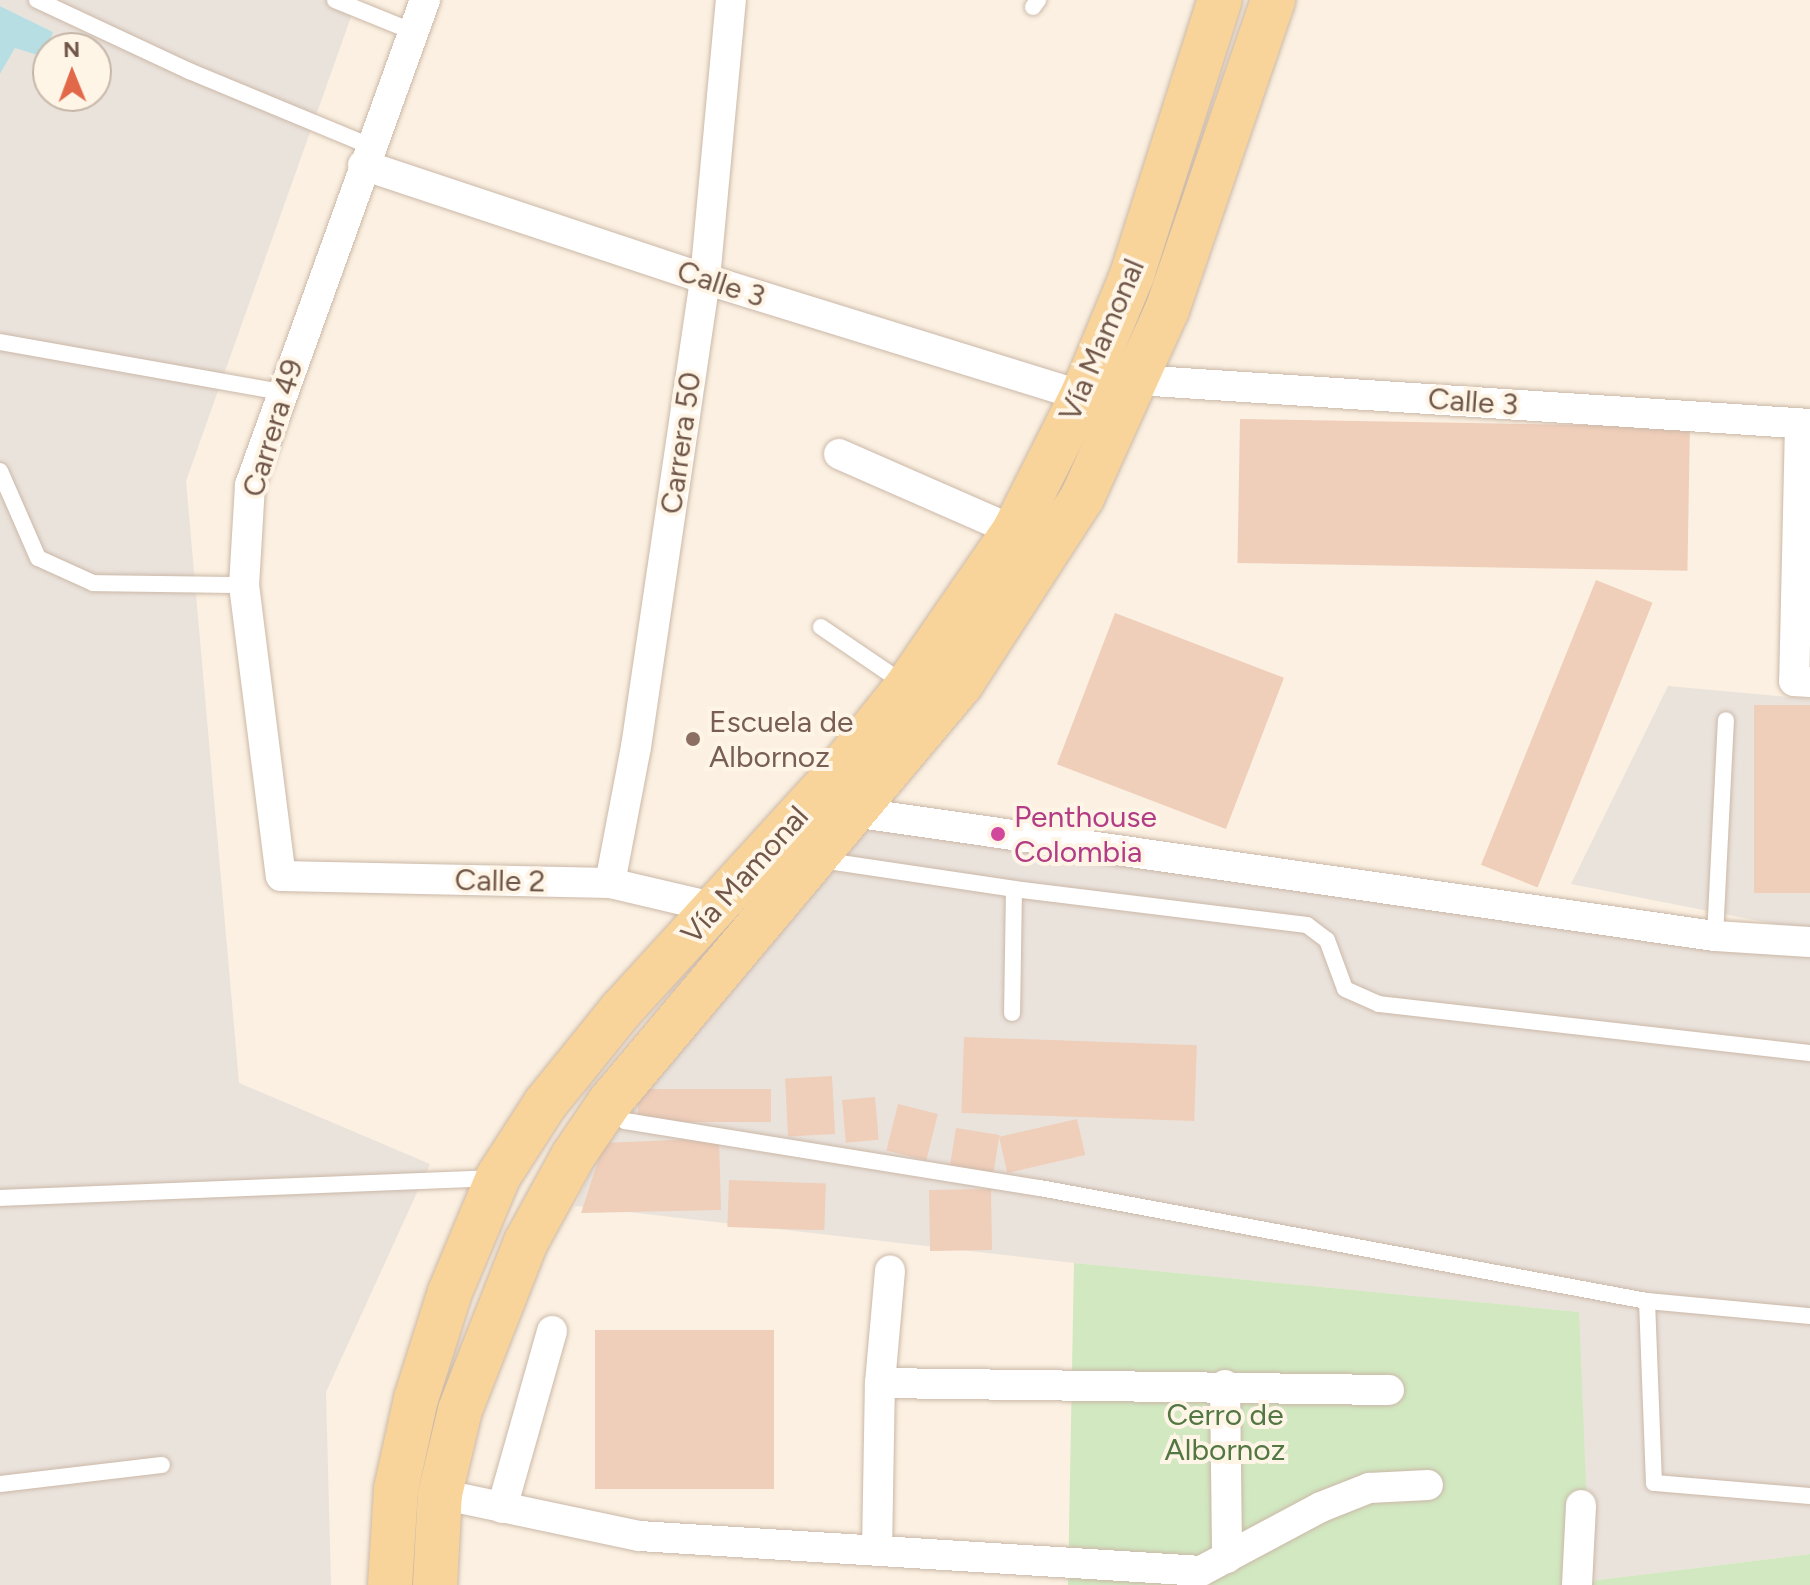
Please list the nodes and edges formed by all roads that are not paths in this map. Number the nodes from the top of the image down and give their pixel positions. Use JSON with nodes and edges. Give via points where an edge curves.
{"nodes":[{"id":1,"x":37,"y":0,"type":"edge"},
{"id":2,"x":335,"y":0,"type":"edge"},
{"id":3,"x":425,"y":0,"type":"edge"},
{"id":4,"x":731,"y":0,"type":"edge"},
{"id":5,"x":1220,"y":0,"type":"edge"},
{"id":6,"x":1273,"y":0,"type":"edge"},
{"id":7,"x":414,"y":32,"type":"junction"},
{"id":8,"x":367,"y":156,"type":"junction"},
{"id":9,"x":705,"y":279,"type":"junction"},
{"id":10,"x":0,"y":342,"type":"edge"},
{"id":11,"x":1137,"y":380,"type":"junction"},
{"id":12,"x":280,"y":392,"type":"junction"},
{"id":13,"x":1082,"y":396,"type":"junction"},
{"id":14,"x":1805,"y":424,"type":"edge"},
{"id":15,"x":839,"y":454,"type":"dead end"},
{"id":16,"x":0,"y":471,"type":"edge"},
{"id":17,"x":1014,"y":531,"type":"junction"},
{"id":18,"x":244,"y":585,"type":"junction"},
{"id":19,"x":821,"y":627,"type":"dead end"},
{"id":20,"x":1810,"y":682,"type":"edge"},
{"id":21,"x":907,"y":686,"type":"junction"},
{"id":22,"x":1726,"y":720,"type":"dead end"},
{"id":23,"x":853,"y":812,"type":"junction"},
{"id":24,"x":815,"y":859,"type":"junction"},
{"id":25,"x":281,"y":876,"type":"joint"},
{"id":26,"x":610,"y":883,"type":"junction"},
{"id":27,"x":1014,"y":889,"type":"junction"},
{"id":28,"x":717,"y":908,"type":"junction"},
{"id":29,"x":1810,"y":925,"type":"edge"},
{"id":30,"x":1715,"y":936,"type":"junction"},
{"id":31,"x":1769,"y":938,"type":"junction"},
{"id":32,"x":1810,"y":942,"type":"edge"},
{"id":33,"x":1012,"y":1013,"type":"dead end"},
{"id":34,"x":1810,"y":1053,"type":"edge"},
{"id":35,"x":609,"y":1103,"type":"junction"},
{"id":36,"x":498,"y":1177,"type":"junction"},
{"id":37,"x":0,"y":1198,"type":"edge"},
{"id":38,"x":890,"y":1270,"type":"dead end"},
{"id":39,"x":1647,"y":1301,"type":"junction"},
{"id":40,"x":1810,"y":1316,"type":"edge"},
{"id":41,"x":552,"y":1331,"type":"dead end"},
{"id":42,"x":880,"y":1383,"type":"junction"},
{"id":43,"x":1225,"y":1385,"type":"junction"},
{"id":44,"x":1389,"y":1390,"type":"dead end"},
{"id":45,"x":162,"y":1465,"type":"dead end"},
{"id":46,"x":0,"y":1484,"type":"edge"},
{"id":47,"x":1428,"y":1485,"type":"dead end"},
{"id":48,"x":440,"y":1494,"type":"junction"},
{"id":49,"x":1810,"y":1496,"type":"edge"},
{"id":50,"x":1581,"y":1505,"type":"dead end"},
{"id":51,"x":502,"y":1508,"type":"junction"},
{"id":52,"x":877,"y":1551,"type":"junction"},
{"id":53,"x":1227,"y":1558,"type":"junction"},
{"id":54,"x":390,"y":1585,"type":"edge"},
{"id":55,"x":435,"y":1585,"type":"edge"},
{"id":56,"x":1577,"y":1585,"type":"edge"}],
"edges":[{"from":1,"to":8,"type":"lane"},
{"from":2,"to":7,"type":"lane"},
{"from":3,"to":7,"type":"street","name":"Carrera 49"},
{"from":4,"to":9,"type":"street","name":"Carrera 50"},
{"from":5,"to":13,"type":"main road","name":"Vía Mamonal","via":[[1132,275]]},
{"from":6,"to":11,"type":"main road","name":"Vía Mamonal","via":[[1167,310]]},
{"from":7,"to":8,"type":"street","name":"Carrera 49"},
{"from":8,"to":9,"type":"street","name":"Calle 3"},
{"from":8,"to":12,"type":"street","name":"Carrera 49"},
{"from":9,"to":13,"type":"street","name":"Calle 3"},
{"from":9,"to":26,"type":"street","name":"Carrera 50","via":[[636,747]]},
{"from":10,"to":12,"type":"lane"},
{"from":11,"to":14,"type":"street","name":"Calle 3"},
{"from":11,"to":23,"type":"main road","name":"Vía Mamonal","via":[[1082,498],[1029,586],[961,684]]},
{"from":12,"to":18,"type":"street","name":"Carrera 49","via":[[250,485]]},
{"from":13,"to":17,"type":"main road","name":"Vía Mamonal"},
{"from":14,"to":20,"type":"street","via":[[1794,681]]},
{"from":15,"to":17,"type":"street"},
{"from":16,"to":18,"type":"lane","via":[[38,558],[93,583]]},
{"from":17,"to":21,"type":"main road","name":"Vía Mamonal"},
{"from":18,"to":25,"type":"street","name":"Carrera 49"},
{"from":19,"to":21,"type":"lane"},
{"from":21,"to":28,"type":"main road","name":"Vía Mamonal"},
{"from":22,"to":30,"type":"lane"},
{"from":23,"to":24,"type":"main road","name":"Vía Mamonal"},
{"from":23,"to":30,"type":"street"},
{"from":24,"to":27,"type":"lane"},
{"from":24,"to":35,"type":"main road","name":"Vía Mamonal"},
{"from":25,"to":26,"type":"street","name":"Calle 2"},
{"from":26,"to":28,"type":"street","name":"Calle 2"},
{"from":27,"to":33,"type":"lane"},
{"from":27,"to":34,"type":"lane","via":[[1307,925],[1327,940],[1345,989],[1379,1004]]},
{"from":28,"to":36,"type":"main road","name":"Vía Mamonal","via":[[622,1009],[545,1104]]},
{"from":29,"to":31,"type":"lane"},
{"from":30,"to":31,"type":"street"},
{"from":31,"to":32,"type":"street"},
{"from":35,"to":39,"type":"lane","via":[[625,1121],[1040,1188]]},
{"from":35,"to":48,"type":"main road","name":"Vía Mamonal","via":[[526,1242],[460,1410]]},
{"from":36,"to":37,"type":"lane"},
{"from":36,"to":54,"type":"main road","name":"Vía Mamonal","via":[[450,1292],[416,1399],[396,1489]]},
{"from":38,"to":42,"type":"street"},
{"from":39,"to":40,"type":"lane"},
{"from":39,"to":49,"type":"lane","via":[[1654,1483]]},
{"from":41,"to":51,"type":"street"},
{"from":42,"to":43,"type":"street"},
{"from":42,"to":52,"type":"street"},
{"from":43,"to":44,"type":"street"},
{"from":43,"to":53,"type":"street"},
{"from":45,"to":46,"type":"lane"},
{"from":47,"to":53,"type":"street","via":[[1369,1488]]},
{"from":48,"to":51,"type":"street"},
{"from":48,"to":55,"type":"main road","name":"Vía Mamonal"},
{"from":50,"to":56,"type":"street"},
{"from":51,"to":52,"type":"street","via":[[639,1536]]},
{"from":52,"to":53,"type":"street","via":[[1201,1571]]}]}
